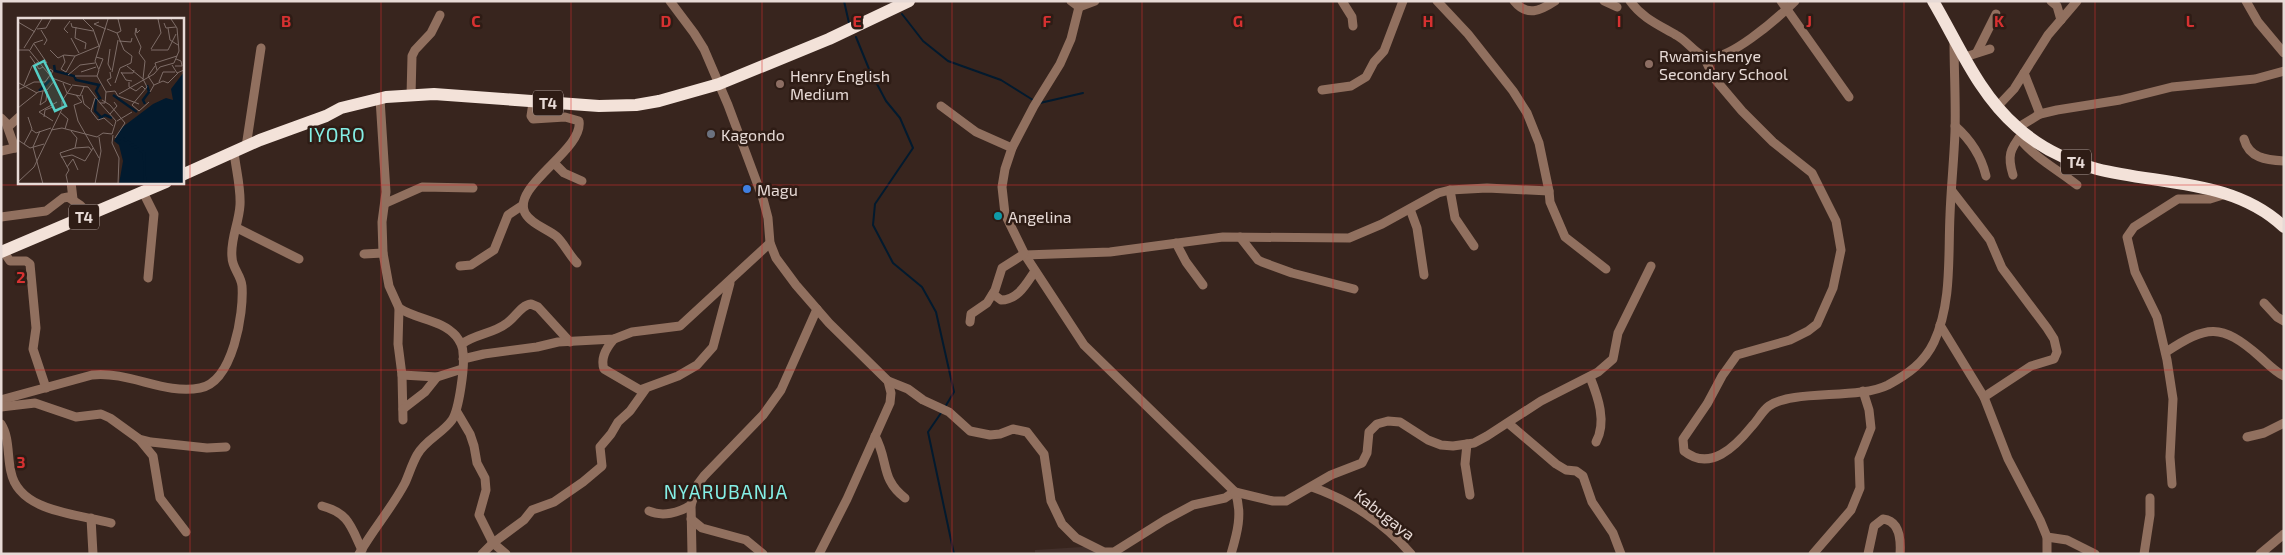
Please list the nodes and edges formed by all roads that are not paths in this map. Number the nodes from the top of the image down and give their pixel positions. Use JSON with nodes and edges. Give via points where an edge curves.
{"nodes":[{"id":1,"x":670,"y":1,"type":"edge"},
{"id":2,"x":909,"y":1,"type":"edge"},
{"id":3,"x":1071,"y":1,"type":"edge"},
{"id":4,"x":1095,"y":1,"type":"edge"},
{"id":5,"x":1342,"y":1,"type":"edge"},
{"id":6,"x":1403,"y":1,"type":"edge"},
{"id":7,"x":1437,"y":1,"type":"edge"},
{"id":8,"x":1514,"y":1,"type":"edge"},
{"id":9,"x":1555,"y":1,"type":"edge"},
{"id":10,"x":1604,"y":1,"type":"edge"},
{"id":11,"x":1630,"y":1,"type":"edge"},
{"id":12,"x":1781,"y":1,"type":"edge"},
{"id":13,"x":1795,"y":1,"type":"edge"},
{"id":14,"x":1932,"y":1,"type":"edge"},
{"id":15,"x":2051,"y":1,"type":"edge"},
{"id":16,"x":2077,"y":1,"type":"edge"},
{"id":17,"x":2246,"y":1,"type":"edge"},
{"id":18,"x":1617,"y":6,"type":"dead end"},
{"id":19,"x":1079,"y":7,"type":"junction"},
{"id":20,"x":1786,"y":10,"type":"junction"},
{"id":21,"x":1996,"y":14,"type":"dead end"},
{"id":22,"x":440,"y":15,"type":"dead end"},
{"id":23,"x":2061,"y":20,"type":"junction"},
{"id":24,"x":1353,"y":26,"type":"dead end"},
{"id":25,"x":1954,"y":37,"type":"junction"},
{"id":26,"x":261,"y":48,"type":"dead end"},
{"id":27,"x":1990,"y":49,"type":"dead end"},
{"id":28,"x":2284,"y":53,"type":"edge"},
{"id":29,"x":1972,"y":54,"type":"junction"},
{"id":30,"x":1704,"y":57,"type":"junction"},
{"id":31,"x":2284,"y":71,"type":"edge"},
{"id":32,"x":2024,"y":73,"type":"junction"},
{"id":33,"x":719,"y":84,"type":"junction"},
{"id":34,"x":1322,"y":90,"type":"dead end"},
{"id":35,"x":411,"y":96,"type":"junction"},
{"id":36,"x":1849,"y":97,"type":"dead end"},
{"id":37,"x":380,"y":99,"type":"junction"},
{"id":38,"x":533,"y":102,"type":"junction"},
{"id":39,"x":941,"y":106,"type":"dead end"},
{"id":40,"x":1997,"y":107,"type":"junction"},
{"id":41,"x":2040,"y":114,"type":"junction"},
{"id":42,"x":1,"y":118,"type":"edge"},
{"id":43,"x":18,"y":118,"type":"edge"},
{"id":44,"x":1955,"y":126,"type":"junction"},
{"id":45,"x":8,"y":127,"type":"junction"},
{"id":46,"x":2020,"y":133,"type":"junction"},
{"id":47,"x":2244,"y":139,"type":"dead end"},
{"id":48,"x":246,"y":147,"type":"junction"},
{"id":49,"x":17,"y":148,"type":"edge"},
{"id":50,"x":1012,"y":148,"type":"junction"},
{"id":51,"x":1,"y":151,"type":"edge"},
{"id":52,"x":234,"y":152,"type":"junction"},
{"id":53,"x":2284,"y":161,"type":"edge"},
{"id":54,"x":554,"y":163,"type":"junction"},
{"id":55,"x":184,"y":174,"type":"edge"},
{"id":56,"x":2013,"y":174,"type":"dead end"},
{"id":57,"x":1986,"y":176,"type":"dead end"},
{"id":58,"x":582,"y":181,"type":"dead end"},
{"id":59,"x":71,"y":184,"type":"edge"},
{"id":60,"x":161,"y":184,"type":"edge"},
{"id":61,"x":2077,"y":185,"type":"dead end"},
{"id":62,"x":473,"y":188,"type":"dead end"},
{"id":63,"x":1450,"y":190,"type":"junction"},
{"id":64,"x":1952,"y":191,"type":"junction"},
{"id":65,"x":143,"y":192,"type":"junction"},
{"id":66,"x":1550,"y":192,"type":"junction"},
{"id":67,"x":2226,"y":194,"type":"junction"},
{"id":68,"x":74,"y":199,"type":"junction"},
{"id":69,"x":386,"y":203,"type":"junction"},
{"id":70,"x":523,"y":206,"type":"junction"},
{"id":71,"x":1410,"y":209,"type":"junction"},
{"id":72,"x":90,"y":215,"type":"junction"},
{"id":73,"x":1,"y":217,"type":"edge"},
{"id":74,"x":2284,"y":227,"type":"edge"},
{"id":75,"x":237,"y":228,"type":"junction"},
{"id":76,"x":1240,"y":237,"type":"junction"},
{"id":77,"x":1176,"y":242,"type":"junction"},
{"id":78,"x":770,"y":243,"type":"junction"},
{"id":79,"x":1474,"y":246,"type":"dead end"},
{"id":80,"x":2,"y":251,"type":"edge"},
{"id":81,"x":383,"y":253,"type":"junction"},
{"id":82,"x":364,"y":254,"type":"dead end"},
{"id":83,"x":1025,"y":254,"type":"junction"},
{"id":84,"x":299,"y":259,"type":"dead end"},
{"id":85,"x":577,"y":263,"type":"dead end"},
{"id":86,"x":460,"y":266,"type":"dead end"},
{"id":87,"x":1651,"y":266,"type":"dead end"},
{"id":88,"x":1606,"y":269,"type":"dead end"},
{"id":89,"x":1035,"y":271,"type":"junction"},
{"id":90,"x":1424,"y":275,"type":"dead end"},
{"id":91,"x":148,"y":278,"type":"dead end"},
{"id":92,"x":730,"y":282,"type":"junction"},
{"id":93,"x":1202,"y":285,"type":"dead end"},
{"id":94,"x":1354,"y":289,"type":"dead end"},
{"id":95,"x":993,"y":294,"type":"junction"},
{"id":96,"x":2264,"y":303,"type":"dead end"},
{"id":97,"x":399,"y":308,"type":"junction"},
{"id":98,"x":817,"y":309,"type":"junction"},
{"id":99,"x":2284,"y":321,"type":"edge"},
{"id":100,"x":970,"y":322,"type":"dead end"},
{"id":101,"x":1940,"y":325,"type":"junction"},
{"id":102,"x":614,"y":339,"type":"junction"},
{"id":103,"x":570,"y":342,"type":"junction"},
{"id":104,"x":462,"y":344,"type":"junction"},
{"id":105,"x":2166,"y":352,"type":"junction"},
{"id":106,"x":464,"y":359,"type":"junction"},
{"id":107,"x":462,"y":370,"type":"junction"},
{"id":108,"x":402,"y":375,"type":"junction"},
{"id":109,"x":438,"y":376,"type":"junction"},
{"id":110,"x":2284,"y":376,"type":"edge"},
{"id":111,"x":1590,"y":377,"type":"junction"},
{"id":112,"x":888,"y":382,"type":"junction"},
{"id":113,"x":46,"y":388,"type":"junction"},
{"id":114,"x":645,"y":390,"type":"junction"},
{"id":115,"x":1863,"y":391,"type":"junction"},
{"id":116,"x":1984,"y":397,"type":"junction"},
{"id":117,"x":1,"y":400,"type":"edge"},
{"id":118,"x":1,"y":407,"type":"edge"},
{"id":119,"x":403,"y":409,"type":"junction"},
{"id":120,"x":457,"y":412,"type":"junction"},
{"id":121,"x":403,"y":420,"type":"dead end"},
{"id":122,"x":1508,"y":422,"type":"junction"},
{"id":123,"x":1,"y":424,"type":"edge"},
{"id":124,"x":2284,"y":424,"type":"edge"},
{"id":125,"x":875,"y":436,"type":"junction"},
{"id":126,"x":2247,"y":437,"type":"dead end"},
{"id":127,"x":139,"y":439,"type":"junction"},
{"id":128,"x":1596,"y":442,"type":"dead end"},
{"id":129,"x":1467,"y":444,"type":"junction"},
{"id":130,"x":226,"y":447,"type":"dead end"},
{"id":131,"x":2172,"y":484,"type":"dead end"},
{"id":132,"x":1312,"y":487,"type":"junction"},
{"id":133,"x":1234,"y":492,"type":"junction"},
{"id":134,"x":1470,"y":495,"type":"dead end"},
{"id":135,"x":906,"y":498,"type":"dead end"},
{"id":136,"x":2150,"y":498,"type":"dead end"},
{"id":137,"x":690,"y":505,"type":"junction"},
{"id":138,"x":322,"y":506,"type":"dead end"},
{"id":139,"x":648,"y":511,"type":"dead end"},
{"id":140,"x":91,"y":518,"type":"junction"},
{"id":141,"x":691,"y":519,"type":"junction"},
{"id":142,"x":111,"y":523,"type":"dead end"},
{"id":143,"x":186,"y":532,"type":"dead end"},
{"id":144,"x":2284,"y":534,"type":"edge"},
{"id":145,"x":2047,"y":537,"type":"junction"},
{"id":146,"x":493,"y":543,"type":"junction"},
{"id":147,"x":360,"y":552,"type":"edge"},
{"id":148,"x":93,"y":554,"type":"edge"},
{"id":149,"x":482,"y":554,"type":"edge"},
{"id":150,"x":506,"y":554,"type":"edge"},
{"id":151,"x":692,"y":554,"type":"edge"},
{"id":152,"x":763,"y":554,"type":"edge"},
{"id":153,"x":820,"y":554,"type":"edge"},
{"id":154,"x":1231,"y":554,"type":"edge"},
{"id":155,"x":1412,"y":554,"type":"edge"},
{"id":156,"x":1621,"y":554,"type":"edge"},
{"id":157,"x":1813,"y":554,"type":"edge"},
{"id":158,"x":1868,"y":554,"type":"edge"},
{"id":159,"x":1900,"y":554,"type":"edge"},
{"id":160,"x":2047,"y":554,"type":"edge"},
{"id":161,"x":2095,"y":554,"type":"edge"},
{"id":162,"x":2144,"y":554,"type":"edge"},
{"id":163,"x":2260,"y":554,"type":"edge"}],
"edges":[{"from":1,"to":33,"type":"street","via":[[694,32]]},
{"from":2,"to":33,"type":"highway","number":"T4","via":[[829,39]]},
{"from":3,"to":19,"type":"street"},
{"from":4,"to":19,"type":"street"},
{"from":5,"to":24,"type":"street","via":[[1352,17]]},
{"from":6,"to":34,"type":"street","via":[[1382,55],[1374,62],[1366,78],[1351,86]]},
{"from":7,"to":66,"type":"street","via":[[1468,34],[1518,98],[1539,143]]},
{"from":8,"to":9,"type":"street","via":[[1532,12]]},
{"from":10,"to":18,"type":"street"},
{"from":11,"to":30,"type":"street","via":[[1642,14],[1678,35]]},
{"from":12,"to":20,"type":"street"},
{"from":13,"to":20,"type":"street"},
{"from":14,"to":25,"type":"highway","number":"T4"},
{"from":15,"to":23,"type":"street","via":[[2057,6]]},
{"from":16,"to":23,"type":"street"},
{"from":17,"to":28,"type":"street","via":[[2258,22]]},
{"from":19,"to":50,"type":"street","via":[[1071,39],[1060,64]]},
{"from":20,"to":30,"type":"street","via":[[1752,38],[1711,58]]},
{"from":20,"to":36,"type":"street"},
{"from":21,"to":29,"type":"street"},
{"from":22,"to":35,"type":"street","via":[[431,33],[412,56]]},
{"from":23,"to":32,"type":"street"},
{"from":25,"to":29,"type":"highway","number":"T4"},
{"from":25,"to":44,"type":"street"},
{"from":26,"to":48,"type":"street"},
{"from":27,"to":29,"type":"street"},
{"from":29,"to":40,"type":"highway","number":"T4","via":[[1977,82]]},
{"from":30,"to":115,"type":"street","via":[[1714,78],[1742,111],[1773,142],[1812,173],[1836,221],[1841,250],[1833,288],[1820,319],[1801,336],[1742,353],[1735,358],[1683,438],[1684,451],[1695,459],[1722,454],[1752,427],[1769,406],[1782,400]]},
{"from":31,"to":41,"type":"street","via":[[2255,79],[2156,90]]},
{"from":32,"to":40,"type":"street"},
{"from":32,"to":41,"type":"street"},
{"from":33,"to":38,"type":"highway","number":"T4","via":[[659,102],[636,105]]},
{"from":33,"to":78,"type":"street","via":[[763,200]]},
{"from":35,"to":37,"type":"highway","number":"T4"},
{"from":35,"to":38,"type":"highway","number":"T4","via":[[434,94]]},
{"from":37,"to":48,"type":"highway","number":"T4","via":[[341,108]]},
{"from":37,"to":69,"type":"street"},
{"from":38,"to":54,"type":"street","via":[[531,116],[534,119],[565,117],[579,121],[579,128]]},
{"from":39,"to":50,"type":"street","via":[[976,132]]},
{"from":40,"to":46,"type":"highway","number":"T4"},
{"from":41,"to":46,"type":"street"},
{"from":42,"to":45,"type":"street"},
{"from":43,"to":45,"type":"street"},
{"from":44,"to":57,"type":"street","via":[[1972,143]]},
{"from":44,"to":64,"type":"street"},
{"from":45,"to":49,"type":"street"},
{"from":46,"to":56,"type":"street","via":[[2009,162]]},
{"from":46,"to":61,"type":"street","via":[[2034,155]]},
{"from":46,"to":67,"type":"highway","number":"T4","via":[[2060,156],[2090,166],[2190,184]]},
{"from":47,"to":53,"type":"street","via":[[2247,149],[2254,154]]},
{"from":48,"to":52,"type":"highway","number":"T4"},
{"from":49,"to":51,"type":"street"},
{"from":50,"to":83,"type":"street","via":[[1002,187],[1003,202]]},
{"from":52,"to":55,"type":"highway","number":"T4"},
{"from":52,"to":75,"type":"street","via":[[240,203]]},
{"from":54,"to":58,"type":"street","via":[[564,173]]},
{"from":54,"to":70,"type":"street","via":[[533,184]]},
{"from":59,"to":68,"type":"street"},
{"from":60,"to":65,"type":"highway","number":"T4"},
{"from":62,"to":69,"type":"street","via":[[422,187]]},
{"from":63,"to":66,"type":"street","via":[[1487,188]]},
{"from":63,"to":71,"type":"street"},
{"from":63,"to":79,"type":"street","via":[[1455,218]]},
{"from":64,"to":101,"type":"street","via":[[1949,265]]},
{"from":64,"to":116,"type":"street","via":[[1990,240],[2002,268],[2054,339],[2057,352],[2054,359],[2031,366]]},
{"from":65,"to":72,"type":"highway","number":"T4"},
{"from":65,"to":91,"type":"street","via":[[154,214]]},
{"from":66,"to":88,"type":"street","via":[[1552,209],[1565,237]]},
{"from":67,"to":74,"type":"highway","number":"T4","via":[[2266,213]]},
{"from":67,"to":105,"type":"street","via":[[2210,200],[2178,199],[2127,234],[2134,266],[2157,317]]},
{"from":68,"to":72,"type":"street"},
{"from":68,"to":73,"type":"street","via":[[63,198],[55,206],[40,212]]},
{"from":69,"to":81,"type":"street","via":[[382,222]]},
{"from":70,"to":85,"type":"street","via":[[531,220],[558,238]]},
{"from":70,"to":86,"type":"street","via":[[508,215],[494,250],[471,265]]},
{"from":71,"to":76,"type":"street","via":[[1349,238]]},
{"from":71,"to":90,"type":"street"},
{"from":72,"to":80,"type":"highway","number":"T4"},
{"from":75,"to":84,"type":"street"},
{"from":75,"to":113,"type":"street","via":[[232,258],[241,283],[239,329],[231,355],[212,383],[200,389],[180,390],[107,373]]},
{"from":76,"to":77,"type":"street"},
{"from":76,"to":94,"type":"street","via":[[1262,262]]},
{"from":77,"to":83,"type":"street","via":[[1093,253]]},
{"from":77,"to":93,"type":"street"},
{"from":78,"to":92,"type":"street"},
{"from":78,"to":98,"type":"street","via":[[776,258]]},
{"from":80,"to":113,"type":"street","via":[[10,261],[30,264],[36,328],[33,349]]},
{"from":81,"to":82,"type":"street"},
{"from":81,"to":97,"type":"street","via":[[389,286]]},
{"from":83,"to":89,"type":"street"},
{"from":83,"to":95,"type":"street","via":[[1002,268]]},
{"from":87,"to":111,"type":"street","via":[[1618,333],[1613,358]]},
{"from":89,"to":95,"type":"street","via":[[1011,298],[1000,300]]},
{"from":89,"to":133,"type":"street","via":[[1084,345]]},
{"from":92,"to":102,"type":"street","via":[[680,326],[632,332]]},
{"from":92,"to":114,"type":"street","via":[[717,337],[706,358],[687,372]]},
{"from":95,"to":100,"type":"street","via":[[982,308],[971,314]]},
{"from":96,"to":99,"type":"street"},
{"from":97,"to":104,"type":"street","via":[[412,316],[440,324]]},
{"from":97,"to":108,"type":"street","via":[[398,344]]},
{"from":98,"to":112,"type":"street","via":[[828,324]]},
{"from":98,"to":137,"type":"street","via":[[781,390],[763,415],[704,476]]},
{"from":101,"to":115,"type":"street","via":[[1929,351],[1916,366],[1885,386]]},
{"from":101,"to":116,"type":"street"},
{"from":102,"to":103,"type":"street"},
{"from":102,"to":114,"type":"street","via":[[606,349],[604,369],[636,389]]},
{"from":103,"to":104,"type":"street","via":[[538,307],[531,304],[505,325],[480,337],[471,337]]},
{"from":103,"to":106,"type":"street"},
{"from":104,"to":106,"type":"street"},
{"from":105,"to":110,"type":"street","via":[[2199,333],[2217,332],[2234,337]]},
{"from":105,"to":131,"type":"street","via":[[2173,399]]},
{"from":106,"to":107,"type":"street"},
{"from":107,"to":109,"type":"street"},
{"from":107,"to":120,"type":"street"},
{"from":108,"to":109,"type":"street"},
{"from":108,"to":119,"type":"street"},
{"from":109,"to":119,"type":"street","via":[[425,392]]},
{"from":111,"to":122,"type":"street","via":[[1535,404]]},
{"from":111,"to":128,"type":"street","via":[[1598,398],[1602,424]]},
{"from":112,"to":125,"type":"street","via":[[890,402]]},
{"from":112,"to":133,"type":"street","via":[[908,389],[949,412],[970,431],[1000,434],[1013,429],[1027,432],[1044,454],[1051,501],[1062,524],[1076,538],[1104,552],[1114,552],[1192,506],[1225,498]]},
{"from":113,"to":117,"type":"street"},
{"from":114,"to":146,"type":"street","via":[[600,447],[602,466],[554,502],[532,510]]},
{"from":115,"to":157,"type":"street","via":[[1871,428],[1859,459],[1860,488],[1851,510]]},
{"from":116,"to":145,"type":"street","via":[[2008,459]]},
{"from":118,"to":127,"type":"street","via":[[35,403],[76,417],[101,414]]},
{"from":119,"to":121,"type":"street"},
{"from":120,"to":146,"type":"street","via":[[470,434],[477,463],[485,478],[486,490],[479,515]]},
{"from":120,"to":147,"type":"street","via":[[443,431],[421,448],[404,483]]},
{"from":122,"to":129,"type":"street","via":[[1481,440]]},
{"from":122,"to":156,"type":"street","via":[[1556,464],[1583,476],[1592,502],[1613,532]]},
{"from":123,"to":140,"type":"street","via":[[6,434],[11,474],[28,497],[63,513]]},
{"from":124,"to":126,"type":"street"},
{"from":125,"to":135,"type":"street","via":[[892,486]]},
{"from":125,"to":153,"type":"street"},
{"from":127,"to":130,"type":"street","via":[[207,448]]},
{"from":127,"to":143,"type":"street","via":[[153,456],[160,498]]},
{"from":129,"to":132,"type":"street","via":[[1441,445],[1400,422],[1382,422],[1370,432],[1362,463],[1330,475]]},
{"from":129,"to":134,"type":"street","via":[[1465,464]]},
{"from":132,"to":133,"type":"street","via":[[1280,502]]},
{"from":132,"to":155,"type":"street","name":"Kabugaya","via":[[1360,509]]},
{"from":133,"to":154,"type":"street","via":[[1239,507]]},
{"from":136,"to":162,"type":"street"},
{"from":137,"to":139,"type":"street","via":[[671,513]]},
{"from":137,"to":141,"type":"street"},
{"from":138,"to":147,"type":"street","via":[[345,517],[353,528]]},
{"from":140,"to":142,"type":"street"},
{"from":140,"to":148,"type":"street"},
{"from":141,"to":151,"type":"street"},
{"from":141,"to":152,"type":"street","via":[[702,528],[741,537]]},
{"from":144,"to":163,"type":"street"},
{"from":145,"to":160,"type":"street"},
{"from":145,"to":161,"type":"street","via":[[2067,540]]},
{"from":146,"to":149,"type":"street"},
{"from":146,"to":150,"type":"street"},
{"from":158,"to":159,"type":"street","via":[[1874,526],[1883,519],[1893,522],[1897,529]]}]}
